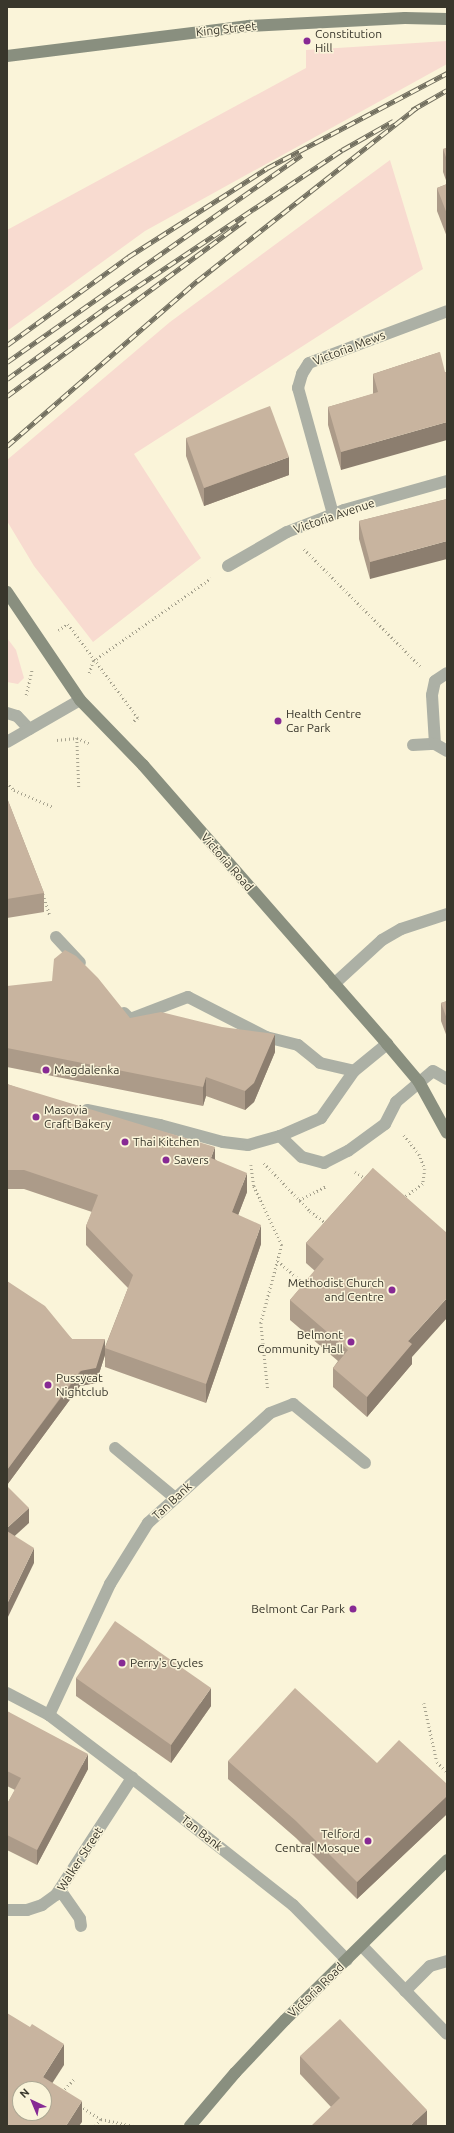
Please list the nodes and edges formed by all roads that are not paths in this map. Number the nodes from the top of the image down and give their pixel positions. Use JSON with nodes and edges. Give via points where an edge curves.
{"nodes":[{"id":1,"x":447,"y":19,"type":"edge"},
{"id":2,"x":7,"y":56,"type":"edge"},
{"id":3,"x":447,"y":311,"type":"edge"},
{"id":4,"x":447,"y":481,"type":"edge"},
{"id":5,"x":333,"y":514,"type":"junction"},
{"id":6,"x":228,"y":566,"type":"road end"},
{"id":7,"x":7,"y":592,"type":"edge"},
{"id":8,"x":447,"y":673,"type":"edge"},
{"id":9,"x":80,"y":700,"type":"junction"},
{"id":10,"x":7,"y":713,"type":"edge"},
{"id":11,"x":29,"y":729,"type":"junction"},
{"id":12,"x":7,"y":742,"type":"edge"},
{"id":13,"x":435,"y":744,"type":"junction"},
{"id":14,"x":413,"y":745,"type":"dead end"},
{"id":15,"x":447,"y":751,"type":"edge"},
{"id":16,"x":447,"y":914,"type":"edge"},
{"id":17,"x":56,"y":937,"type":"road end"},
{"id":18,"x":88,"y":972,"type":"edge"},
{"id":19,"x":334,"y":984,"type":"junction"},
{"id":20,"x":114,"y":1001,"type":"edge"},
{"id":21,"x":388,"y":1044,"type":"junction"},
{"id":22,"x":354,"y":1071,"type":"junction"},
{"id":23,"x":447,"y":1079,"type":"edge"},
{"id":24,"x":419,"y":1082,"type":"junction"},
{"id":25,"x":76,"y":1108,"type":"edge"},
{"id":26,"x":447,"y":1133,"type":"edge"},
{"id":27,"x":280,"y":1136,"type":"junction"},
{"id":28,"x":115,"y":1448,"type":"dead end"},
{"id":29,"x":365,"y":1462,"type":"dead end"},
{"id":30,"x":175,"y":1498,"type":"junction"},
{"id":31,"x":7,"y":1693,"type":"edge"},
{"id":32,"x":49,"y":1715,"type":"junction"},
{"id":33,"x":132,"y":1778,"type":"junction"},
{"id":34,"x":447,"y":1860,"type":"edge"},
{"id":35,"x":60,"y":1890,"type":"junction"},
{"id":36,"x":7,"y":1910,"type":"edge"},
{"id":37,"x":81,"y":1926,"type":"dead end"},
{"id":38,"x":362,"y":1946,"type":"junction"},
{"id":39,"x":347,"y":1960,"type":"junction"},
{"id":40,"x":447,"y":1961,"type":"edge"},
{"id":41,"x":404,"y":1990,"type":"junction"},
{"id":42,"x":447,"y":2034,"type":"edge"},
{"id":43,"x":190,"y":2126,"type":"edge"}],
"edges":[{"from":1,"to":2,"type":"street","name":"King Street","via":[[405,18],[248,26]]},
{"from":3,"to":5,"type":"street","name":"Victoria Mews","via":[[309,363],[302,374],[298,388]]},
{"from":4,"to":5,"type":"street","name":"Victoria Avenue"},
{"from":5,"to":6,"type":"street","name":"Victoria Avenue","via":[[287,532]]},
{"from":7,"to":9,"type":"street","name":"Victoria Road"},
{"from":8,"to":13,"type":"street","via":[[435,681],[432,695]]},
{"from":9,"to":11,"type":"street"},
{"from":9,"to":19,"type":"street","name":"Victoria Road","via":[[143,765]]},
{"from":10,"to":11,"type":"street","via":[[17,716]]},
{"from":11,"to":12,"type":"street"},
{"from":13,"to":14,"type":"street"},
{"from":13,"to":15,"type":"street"},
{"from":16,"to":19,"type":"street","via":[[401,929],[382,940]]},
{"from":17,"to":18,"type":"street"},
{"from":19,"to":21,"type":"street","name":"Victoria Road"},
{"from":20,"to":22,"type":"street","via":[[130,1019],[188,997],[266,1037],[298,1045],[320,1063]]},
{"from":21,"to":22,"type":"street"},
{"from":21,"to":24,"type":"street","name":"Victoria Road"},
{"from":22,"to":27,"type":"street","via":[[321,1118]]},
{"from":23,"to":24,"type":"street","via":[[433,1072]]},
{"from":24,"to":26,"type":"street","name":"Victoria Road"},
{"from":24,"to":27,"type":"street","via":[[396,1102],[385,1124],[348,1151],[324,1164],[302,1157]]},
{"from":25,"to":27,"type":"street","via":[[160,1125],[223,1142],[248,1145]]},
{"from":28,"to":30,"type":"street"},
{"from":29,"to":30,"type":"street","name":"Tan Bank","via":[[293,1404],[270,1413]]},
{"from":30,"to":32,"type":"street","name":"Tan Bank","via":[[148,1523],[110,1584]]},
{"from":31,"to":32,"type":"street","name":"Tan Bank"},
{"from":32,"to":33,"type":"street","name":"Tan Bank"},
{"from":33,"to":35,"type":"street","name":"Walker Street"},
{"from":33,"to":39,"type":"street","name":"Tan Bank","via":[[293,1905]]},
{"from":34,"to":38,"type":"street","name":"Victoria Road"},
{"from":35,"to":36,"type":"street","name":"Walker Street","via":[[42,1905],[27,1910]]},
{"from":35,"to":37,"type":"street","via":[[80,1919]]},
{"from":38,"to":39,"type":"street","name":"Victoria Road"},
{"from":38,"to":41,"type":"street"},
{"from":39,"to":43,"type":"street","name":"Victoria Road","via":[[285,2020]]},
{"from":40,"to":41,"type":"street","via":[[430,1966]]},
{"from":41,"to":42,"type":"street"}]}
